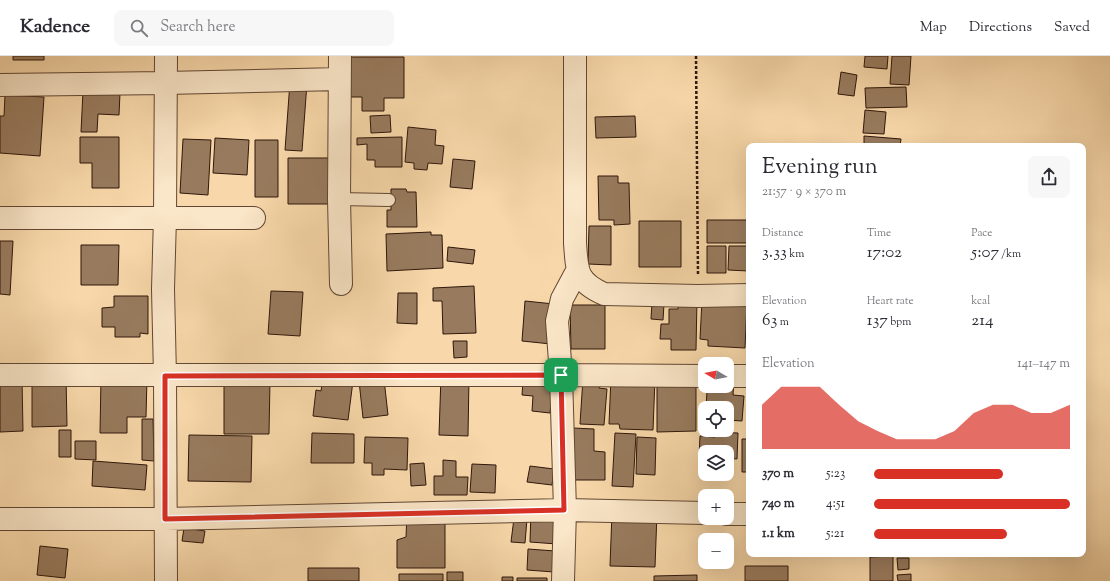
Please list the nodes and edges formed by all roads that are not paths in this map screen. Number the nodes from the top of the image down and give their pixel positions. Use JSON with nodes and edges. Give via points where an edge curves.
{"nodes":[{"id":1,"x":166,"y":56,"type":"edge"},
{"id":2,"x":340,"y":56,"type":"edge"},
{"id":3,"x":575,"y":56,"type":"edge"},
{"id":4,"x":339,"y":79,"type":"junction"},
{"id":5,"x":165,"y":84,"type":"junction"},
{"id":6,"x":0,"y":85,"type":"edge"},
{"id":7,"x":340,"y":199,"type":"junction"},
{"id":8,"x":389,"y":200,"type":"dead end"},
{"id":9,"x":165,"y":217,"type":"junction"},
{"id":10,"x":0,"y":218,"type":"edge"},
{"id":11,"x":254,"y":218,"type":"dead end"},
{"id":12,"x":578,"y":271,"type":"junction"},
{"id":13,"x":341,"y":284,"type":"dead end"},
{"id":14,"x":746,"y":295,"type":"edge"},
{"id":15,"x":0,"y":375,"type":"edge"},
{"id":16,"x":561,"y":375,"type":"junction"},
{"id":17,"x":165,"y":376,"type":"junction"},
{"id":18,"x":698,"y":376,"type":"edge"},
{"id":19,"x":734,"y":376,"type":"edge"},
{"id":20,"x":746,"y":376,"type":"edge"},
{"id":21,"x":564,"y":510,"type":"junction"},
{"id":22,"x":698,"y":513,"type":"edge"},
{"id":23,"x":734,"y":514,"type":"edge"},
{"id":24,"x":746,"y":514,"type":"edge"},
{"id":25,"x":0,"y":519,"type":"edge"},
{"id":26,"x":165,"y":519,"type":"junction"},
{"id":27,"x":166,"y":581,"type":"edge"},
{"id":28,"x":563,"y":581,"type":"edge"}],
"edges":[{"from":1,"to":5,"type":"street"},
{"from":2,"to":4,"type":"street"},
{"from":3,"to":12,"type":"street","via":[[575,243]]},
{"from":4,"to":5,"type":"street"},
{"from":4,"to":7,"type":"street"},
{"from":5,"to":6,"type":"street"},
{"from":5,"to":9,"type":"street"},
{"from":7,"to":8,"type":"lane"},
{"from":7,"to":13,"type":"street"},
{"from":9,"to":10,"type":"street"},
{"from":9,"to":11,"type":"street"},
{"from":9,"to":17,"type":"street"},
{"from":12,"to":14,"type":"street","via":[[590,288],[604,294]]},
{"from":12,"to":16,"type":"street","via":[[562,299],[557,322]]},
{"from":15,"to":17,"type":"street"},
{"from":16,"to":17,"type":"street"},
{"from":16,"to":18,"type":"street"},
{"from":16,"to":21,"type":"street"},
{"from":17,"to":26,"type":"street"},
{"from":19,"to":20,"type":"street"},
{"from":21,"to":22,"type":"street"},
{"from":21,"to":26,"type":"street"},
{"from":21,"to":28,"type":"street"},
{"from":23,"to":24,"type":"street"},
{"from":25,"to":26,"type":"street"},
{"from":26,"to":27,"type":"street"}]}
